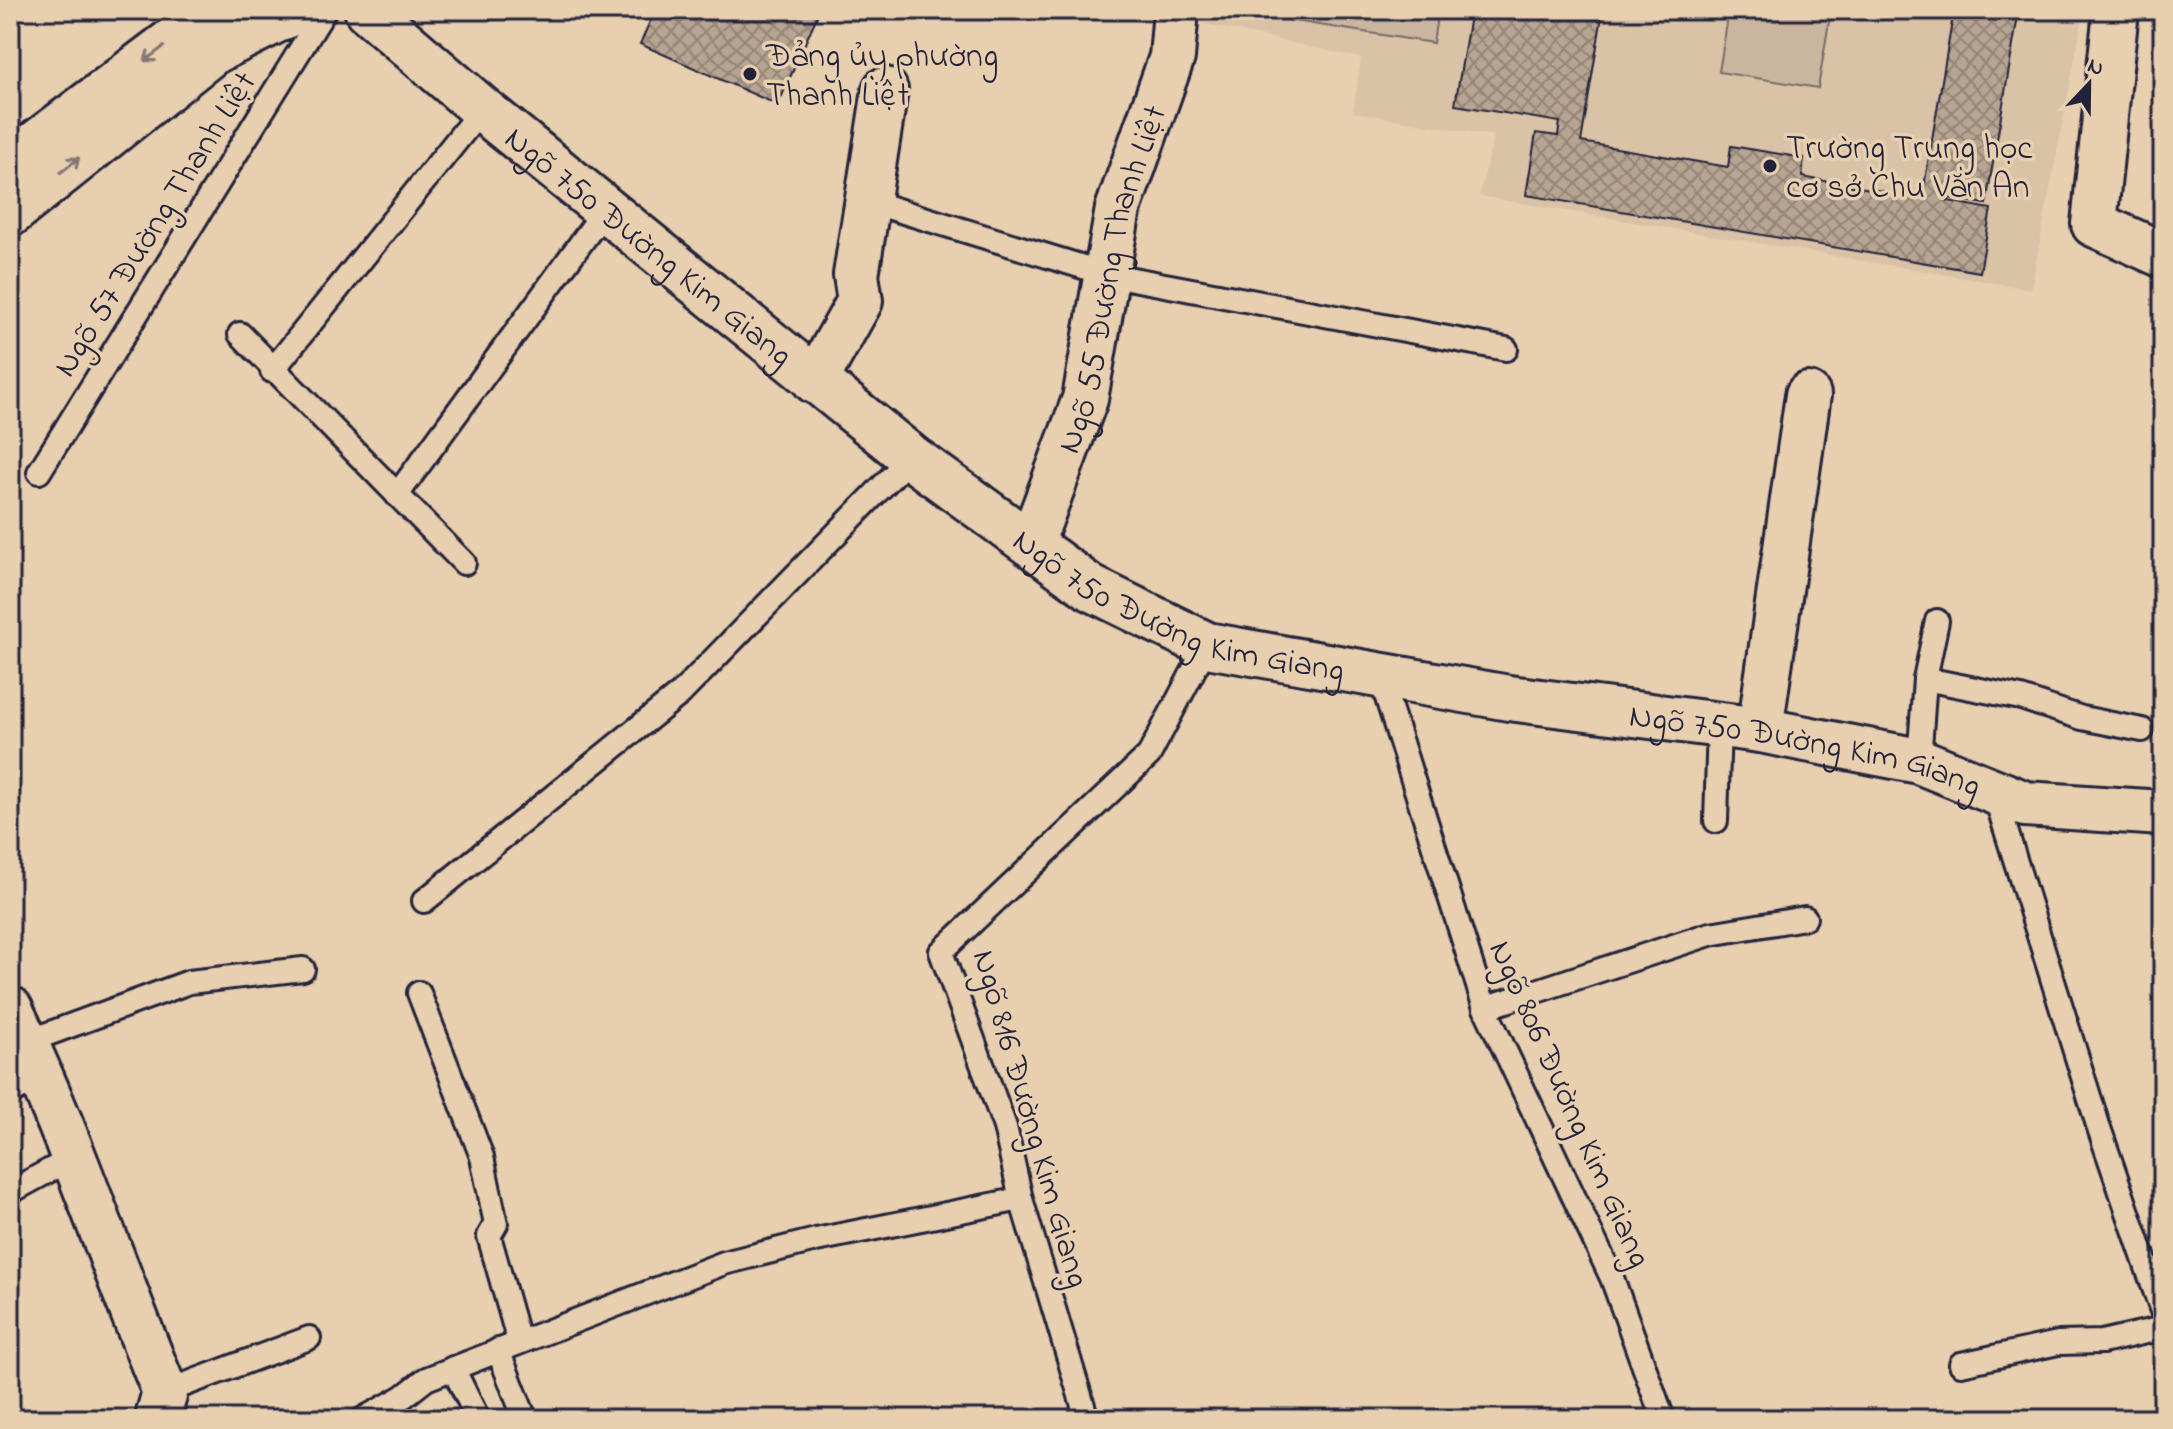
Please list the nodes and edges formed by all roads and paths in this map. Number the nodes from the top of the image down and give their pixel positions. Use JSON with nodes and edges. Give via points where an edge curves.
{"nodes":[{"id":1,"x":297,"y":10,"type":"edge"},
{"id":2,"x":325,"y":10,"type":"edge"},
{"id":3,"x":367,"y":10,"type":"edge"},
{"id":4,"x":1176,"y":10,"type":"edge"},
{"id":5,"x":2116,"y":10,"type":"edge"},
{"id":6,"x":202,"y":24,"type":"edge"},
{"id":7,"x":885,"y":90,"type":"dead end"},
{"id":8,"x":482,"y":109,"type":"junction"},
{"id":9,"x":10,"y":163,"type":"edge"},
{"id":10,"x":868,"y":201,"type":"junction"},
{"id":11,"x":605,"y":210,"type":"junction"},
{"id":12,"x":10,"y":214,"type":"edge"},
{"id":13,"x":2163,"y":255,"type":"edge"},
{"id":14,"x":1106,"y":274,"type":"junction"},
{"id":15,"x":240,"y":334,"type":"dead end"},
{"id":16,"x":1506,"y":349,"type":"dead end"},
{"id":17,"x":272,"y":371,"type":"junction"},
{"id":18,"x":815,"y":381,"type":"junction"},
{"id":19,"x":1808,"y":395,"type":"dead end"},
{"id":20,"x":911,"y":457,"type":"junction"},
{"id":21,"x":39,"y":472,"type":"dead end"},
{"id":22,"x":397,"y":495,"type":"junction"},
{"id":23,"x":1031,"y":544,"type":"junction"},
{"id":24,"x":464,"y":563,"type":"dead end"},
{"id":25,"x":1937,"y":621,"type":"dead end"},
{"id":26,"x":1207,"y":645,"type":"junction"},
{"id":27,"x":1380,"y":676,"type":"junction"},
{"id":28,"x":1925,"y":679,"type":"junction"},
{"id":29,"x":1739,"y":728,"type":"junction"},
{"id":30,"x":2142,"y":730,"type":"dead end"},
{"id":31,"x":1919,"y":761,"type":"junction"},
{"id":32,"x":1994,"y":792,"type":"junction"},
{"id":33,"x":2163,"y":813,"type":"edge"},
{"id":34,"x":1716,"y":821,"type":"dead end"},
{"id":35,"x":424,"y":901,"type":"dead end"},
{"id":36,"x":1805,"y":918,"type":"dead end"},
{"id":37,"x":303,"y":969,"type":"dead end"},
{"id":38,"x":419,"y":993,"type":"dead end"},
{"id":39,"x":1485,"y":1008,"type":"junction"},
{"id":40,"x":22,"y":1055,"type":"edge"},
{"id":41,"x":76,"y":1156,"type":"junction"},
{"id":42,"x":10,"y":1192,"type":"edge"},
{"id":43,"x":1021,"y":1199,"type":"junction"},
{"id":44,"x":2163,"y":1314,"type":"edge"},
{"id":45,"x":2163,"y":1328,"type":"edge"},
{"id":46,"x":309,"y":1338,"type":"dead end"},
{"id":47,"x":519,"y":1342,"type":"junction"},
{"id":48,"x":498,"y":1350,"type":"junction"},
{"id":49,"x":1961,"y":1364,"type":"dead end"},
{"id":50,"x":453,"y":1368,"type":"junction"},
{"id":51,"x":156,"y":1411,"type":"edge"},
{"id":52,"x":363,"y":1419,"type":"edge"},
{"id":53,"x":478,"y":1419,"type":"edge"},
{"id":54,"x":525,"y":1419,"type":"edge"},
{"id":55,"x":1087,"y":1419,"type":"edge"},
{"id":56,"x":1663,"y":1419,"type":"edge"}],
"edges":[{"from":1,"to":6,"type":"street"},
{"from":2,"to":21,"type":"lane","name":"Ngõ 57 Đường Thanh Liệt"},
{"from":3,"to":8,"type":"street","name":"Ngõ 750 Đường Kim Giang"},
{"from":4,"to":14,"type":"street","name":"Ngõ 55 Đường Thanh Liệt","via":[[1172,57],[1118,209]]},
{"from":5,"to":13,"type":"street","via":[[2094,224]]},
{"from":6,"to":9,"type":"street","one_way":true},
{"from":12,"to":6,"type":"street","one_way":true},
{"from":7,"to":10,"type":"street"},
{"from":8,"to":11,"type":"street","name":"Ngõ 750 Đường Kim Giang"},
{"from":8,"to":17,"type":"lane"},
{"from":10,"to":14,"type":"lane"},
{"from":10,"to":18,"type":"street","via":[[856,275],[860,301]]},
{"from":11,"to":18,"type":"street","name":"Ngõ 750 Đường Kim Giang"},
{"from":11,"to":22,"type":"lane"},
{"from":14,"to":16,"type":"lane"},
{"from":14,"to":23,"type":"street","name":"Ngõ 55 Đường Thanh Liệt","via":[[1085,399]]},
{"from":15,"to":17,"type":"lane"},
{"from":17,"to":22,"type":"lane"},
{"from":18,"to":20,"type":"street","name":"Ngõ 750 Đường Kim Giang"},
{"from":19,"to":29,"type":"street"},
{"from":20,"to":23,"type":"street","name":"Ngõ 750 Đường Kim Giang"},
{"from":20,"to":35,"type":"lane","via":[[681,693]]},
{"from":22,"to":24,"type":"lane"},
{"from":23,"to":26,"type":"street","name":"Ngõ 750 Đường Kim Giang","via":[[1091,588]]},
{"from":25,"to":28,"type":"lane"},
{"from":26,"to":27,"type":"street","name":"Ngõ 750 Đường Kim Giang"},
{"from":26,"to":43,"type":"lane","name":"Ngõ 816 Đường Kim Giang","via":[[1149,755],[941,952],[1005,1127]]},
{"from":27,"to":29,"type":"street","name":"Ngõ 750 Đường Kim Giang"},
{"from":27,"to":39,"type":"lane","name":"Ngõ 806 Đường Kim Giang"},
{"from":28,"to":30,"type":"lane"},
{"from":28,"to":31,"type":"lane"},
{"from":29,"to":31,"type":"street","name":"Ngõ 750 Đường Kim Giang"},
{"from":29,"to":34,"type":"lane"},
{"from":31,"to":32,"type":"street","name":"Ngõ 750 Đường Kim Giang"},
{"from":32,"to":33,"type":"street","name":"Ngõ 750 Đường Kim Giang","via":[[2025,804]]},
{"from":32,"to":44,"type":"lane"},
{"from":36,"to":39,"type":"lane","via":[[1710,934]]},
{"from":37,"to":40,"type":"lane","via":[[189,982]]},
{"from":38,"to":47,"type":"lane","via":[[482,1157],[496,1224],[489,1236]]},
{"from":39,"to":56,"type":"lane","name":"Ngõ 806 Đường Kim Giang","via":[[1612,1278]]},
{"from":40,"to":41,"type":"street"},
{"from":41,"to":42,"type":"lane"},
{"from":41,"to":51,"type":"street"},
{"from":43,"to":47,"type":"lane","via":[[724,1263]]},
{"from":43,"to":55,"type":"lane","name":"Ngõ 816 Đường Kim Giang"},
{"from":45,"to":49,"type":"lane"},
{"from":46,"to":51,"type":"lane"},
{"from":47,"to":48,"type":"lane"},
{"from":48,"to":50,"type":"lane"},
{"from":48,"to":54,"type":"lane"},
{"from":50,"to":52,"type":"lane"},
{"from":50,"to":53,"type":"lane"}]}
